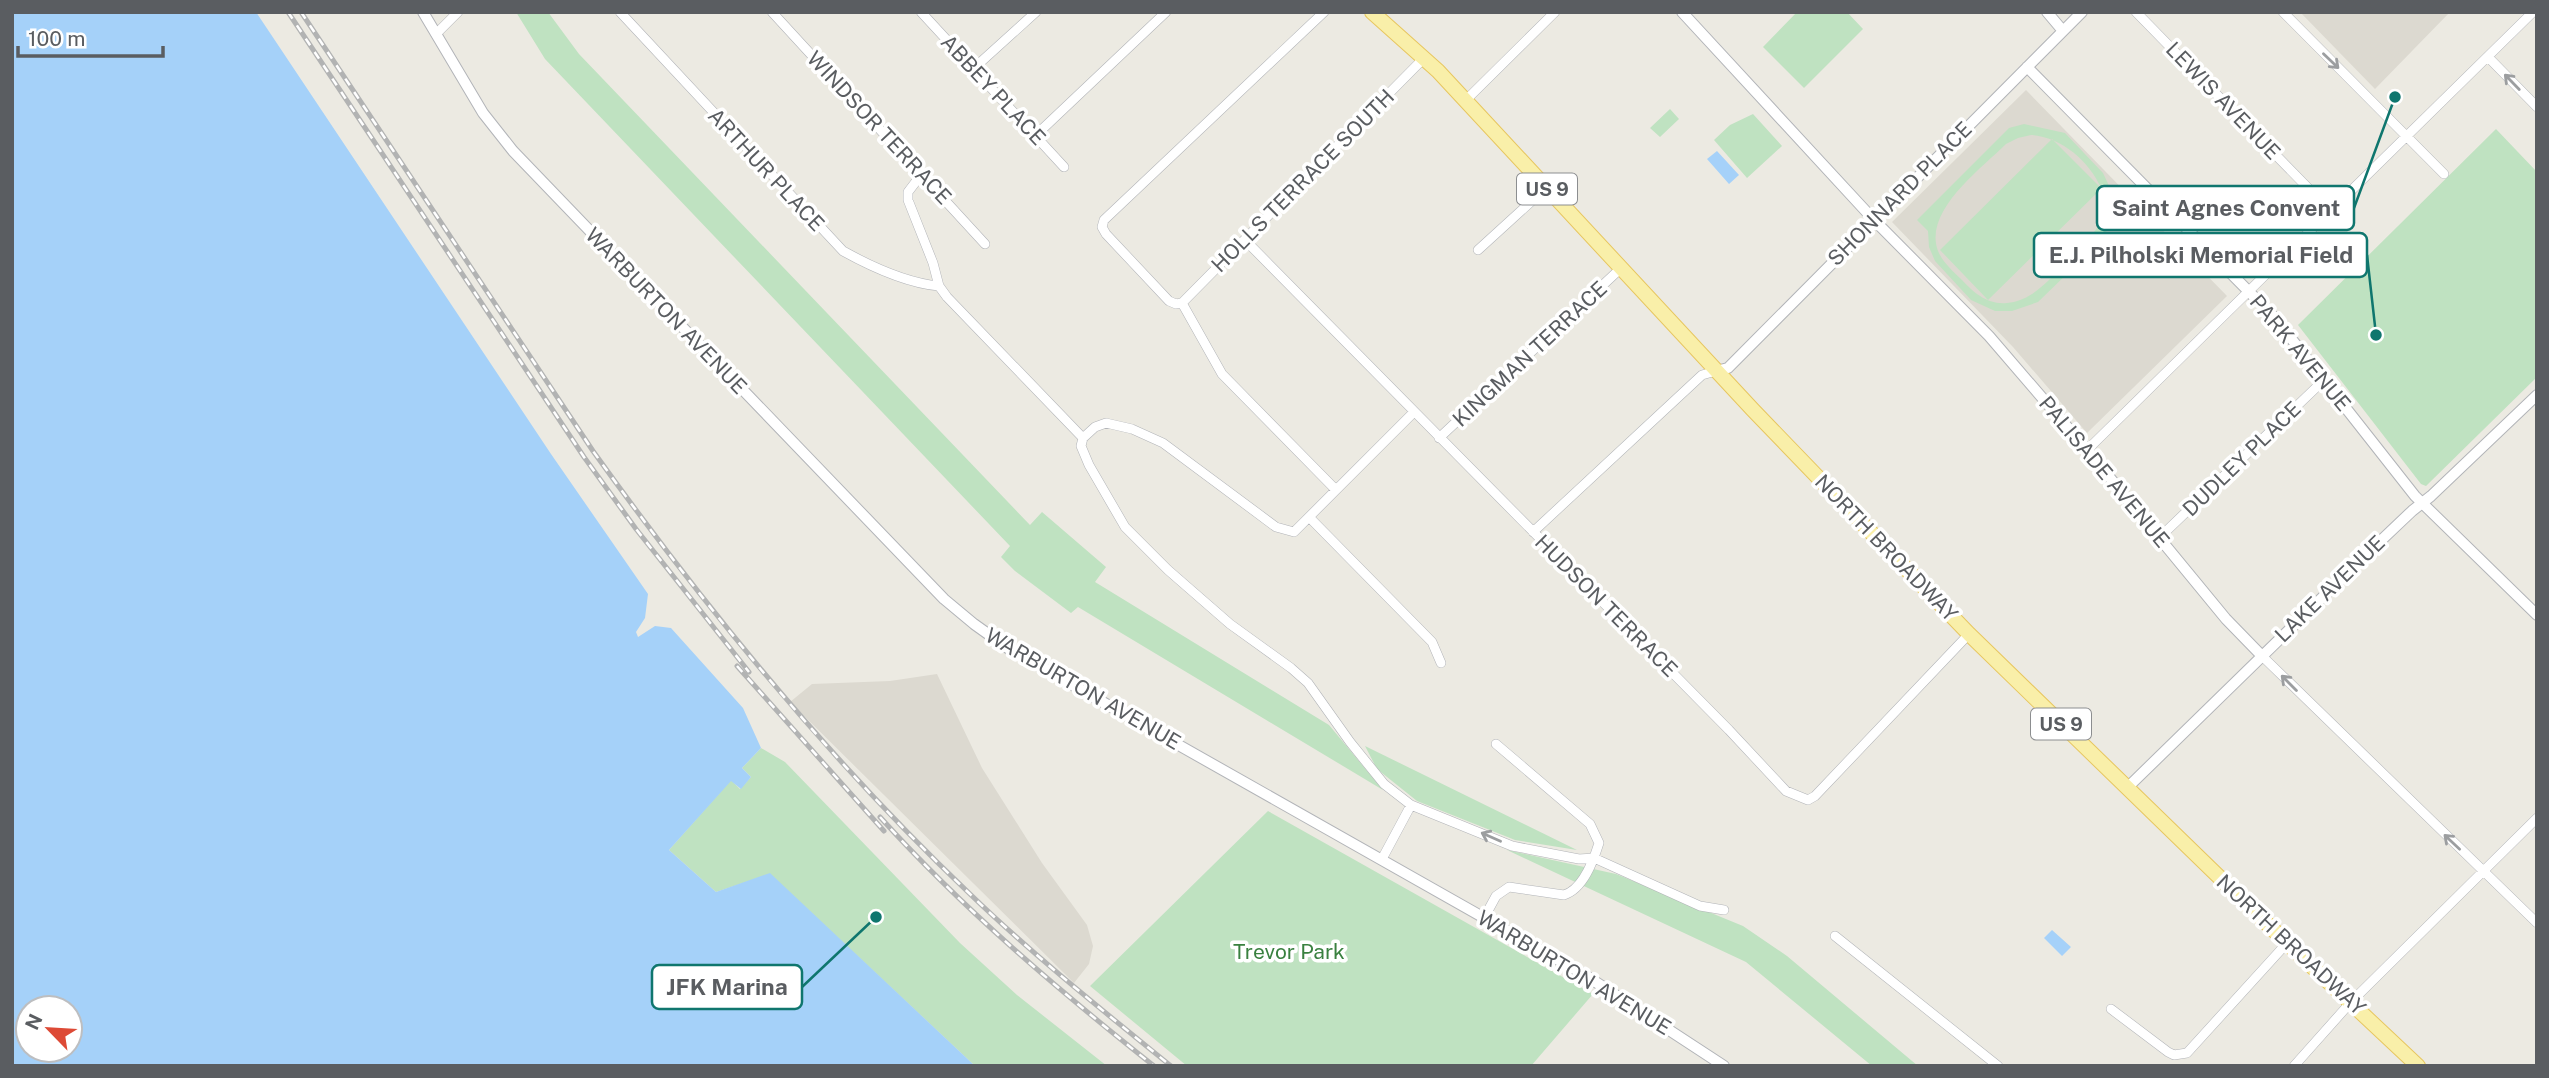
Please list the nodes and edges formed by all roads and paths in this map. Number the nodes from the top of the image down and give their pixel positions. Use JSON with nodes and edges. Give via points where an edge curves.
{"nodes":[{"id":1,"x":423,"y":12,"type":"edge"},
{"id":2,"x":458,"y":12,"type":"edge"},
{"id":3,"x":620,"y":12,"type":"edge"},
{"id":4,"x":772,"y":12,"type":"edge"},
{"id":5,"x":921,"y":12,"type":"edge"},
{"id":6,"x":1036,"y":12,"type":"edge"},
{"id":7,"x":1166,"y":12,"type":"edge"},
{"id":8,"x":1324,"y":12,"type":"edge"},
{"id":9,"x":1373,"y":12,"type":"edge"},
{"id":10,"x":1555,"y":12,"type":"edge"},
{"id":11,"x":1682,"y":12,"type":"edge"},
{"id":12,"x":2046,"y":12,"type":"edge"},
{"id":13,"x":2082,"y":12,"type":"edge"},
{"id":14,"x":2136,"y":12,"type":"edge"},
{"id":15,"x":2283,"y":12,"type":"edge"},
{"id":16,"x":2533,"y":12,"type":"edge"},
{"id":17,"x":2063,"y":31,"type":"junction"},
{"id":18,"x":436,"y":34,"type":"junction"},
{"id":19,"x":2488,"y":57,"type":"junction"},
{"id":20,"x":1424,"y":58,"type":"junction"},
{"id":21,"x":2027,"y":68,"type":"junction"},
{"id":22,"x":973,"y":69,"type":"junction"},
{"id":23,"x":1465,"y":101,"type":"junction"},
{"id":24,"x":2537,"y":107,"type":"edge"},
{"id":25,"x":1035,"y":136,"type":"junction"},
{"id":26,"x":2407,"y":137,"type":"junction"},
{"id":27,"x":1064,"y":167,"type":"dead end"},
{"id":28,"x":2444,"y":174,"type":"dead end"},
{"id":29,"x":921,"y":175,"type":"junction"},
{"id":30,"x":1546,"y":188,"type":"junction"},
{"id":31,"x":2310,"y":190,"type":"dead end"},
{"id":32,"x":1874,"y":220,"type":"junction"},
{"id":33,"x":1245,"y":240,"type":"junction"},
{"id":34,"x":985,"y":244,"type":"dead end"},
{"id":35,"x":1478,"y":250,"type":"dead end"},
{"id":36,"x":1620,"y":270,"type":"junction"},
{"id":37,"x":939,"y":286,"type":"junction"},
{"id":38,"x":2249,"y":292,"type":"junction"},
{"id":39,"x":1182,"y":303,"type":"junction"},
{"id":40,"x":1716,"y":371,"type":"junction"},
{"id":41,"x":2325,"y":380,"type":"junction"},
{"id":42,"x":2537,"y":395,"type":"edge"},
{"id":43,"x":1414,"y":412,"type":"junction"},
{"id":44,"x":1083,"y":438,"type":"junction"},
{"id":45,"x":1439,"y":438,"type":"junction"},
{"id":46,"x":2087,"y":450,"type":"junction"},
{"id":47,"x":1336,"y":489,"type":"junction"},
{"id":48,"x":2422,"y":504,"type":"junction"},
{"id":49,"x":1309,"y":517,"type":"junction"},
{"id":50,"x":1533,"y":532,"type":"junction"},
{"id":51,"x":2159,"y":538,"type":"junction"},
{"id":52,"x":2537,"y":615,"type":"edge"},
{"id":53,"x":1969,"y":634,"type":"junction"},
{"id":54,"x":2262,"y":656,"type":"junction"},
{"id":55,"x":1441,"y":663,"type":"dead end"},
{"id":56,"x":1496,"y":744,"type":"dead end"},
{"id":57,"x":2127,"y":788,"type":"junction"},
{"id":58,"x":1411,"y":805,"type":"junction"},
{"id":59,"x":2537,"y":818,"type":"edge"},
{"id":60,"x":1594,"y":858,"type":"junction"},
{"id":61,"x":1382,"y":859,"type":"junction"},
{"id":62,"x":2484,"y":871,"type":"junction"},
{"id":63,"x":1724,"y":910,"type":"dead end"},
{"id":64,"x":1484,"y":918,"type":"junction"},
{"id":65,"x":2537,"y":923,"type":"edge"},
{"id":66,"x":1835,"y":936,"type":"dead end"},
{"id":67,"x":2287,"y":943,"type":"junction"},
{"id":68,"x":2351,"y":1002,"type":"junction"},
{"id":69,"x":2112,"y":1009,"type":"dead end"},
{"id":70,"x":1724,"y":1066,"type":"edge"},
{"id":71,"x":1998,"y":1066,"type":"edge"},
{"id":72,"x":2294,"y":1066,"type":"edge"},
{"id":73,"x":2418,"y":1066,"type":"edge"}],
"edges":[{"from":1,"to":18,"type":"street","name":"WARBURTON AVENUE"},
{"from":2,"to":18,"type":"street"},
{"from":3,"to":37,"type":"street","name":"ARTHUR PLACE","via":[[843,251],[920,284]]},
{"from":4,"to":29,"type":"street","name":"WINDSOR TERRACE"},
{"from":5,"to":22,"type":"street","name":"ABBEY PLACE"},
{"from":6,"to":22,"type":"street"},
{"from":7,"to":25,"type":"street"},
{"from":8,"to":39,"type":"street","via":[[1104,220],[1106,234],[1169,301]]},
{"from":9,"to":20,"type":"main road","name":"NORTH BROADWAY","number":"US 9"},
{"from":10,"to":23,"type":"street"},
{"from":11,"to":32,"type":"street","name":"PALISADE AVENUE"},
{"from":12,"to":17,"type":"street"},
{"from":13,"to":17,"type":"street","name":"SHONNARD PLACE"},
{"from":14,"to":31,"type":"street","name":"LEWIS AVENUE"},
{"from":15,"to":26,"type":"street","one_way":true},
{"from":16,"to":19,"type":"street"},
{"from":17,"to":21,"type":"street","name":"SHONNARD PLACE"},
{"from":18,"to":61,"type":"street","name":"WARBURTON AVENUE","via":[[483,113],[513,151],[944,599],[1009,649]]},
{"from":24,"to":19,"type":"street","one_way":true},
{"from":19,"to":26,"type":"street"},
{"from":20,"to":23,"type":"main road","name":"NORTH BROADWAY","number":"US 9"},
{"from":20,"to":33,"type":"street","name":"HOLLS TERRACE SOUTH"},
{"from":21,"to":32,"type":"street","name":"SHONNARD PLACE"},
{"from":21,"to":38,"type":"street","name":"PARK AVENUE"},
{"from":22,"to":25,"type":"street","name":"ABBEY PLACE"},
{"from":23,"to":30,"type":"main road","name":"NORTH BROADWAY","number":"US 9"},
{"from":25,"to":27,"type":"street","name":"ABBEY PLACE"},
{"from":26,"to":28,"type":"street"},
{"from":26,"to":38,"type":"street"},
{"from":29,"to":34,"type":"street","name":"WINDSOR TERRACE"},
{"from":29,"to":37,"type":"street","via":[[908,192],[908,200]]},
{"from":30,"to":35,"type":"street"},
{"from":30,"to":36,"type":"main road","name":"NORTH BROADWAY","number":"US 9"},
{"from":32,"to":40,"type":"street","name":"SHONNARD PLACE","via":[[1728,368]]},
{"from":32,"to":46,"type":"street","name":"PALISADE AVENUE","via":[[1989,336]]},
{"from":33,"to":39,"type":"street","name":"HOLLS TERRACE SOUTH"},
{"from":33,"to":43,"type":"street","name":"HUDSON TERRACE"},
{"from":36,"to":40,"type":"main road","name":"NORTH BROADWAY","number":"US 9"},
{"from":36,"to":45,"type":"street","name":"KINGMAN TERRACE"},
{"from":37,"to":44,"type":"street"},
{"from":38,"to":41,"type":"street","name":"PARK AVENUE"},
{"from":38,"to":46,"type":"street"},
{"from":39,"to":47,"type":"street","via":[[1222,374]]},
{"from":40,"to":50,"type":"street","via":[[1702,374]]},
{"from":40,"to":53,"type":"main road","name":"NORTH BROADWAY","number":"US 9"},
{"from":41,"to":48,"type":"street","name":"PARK AVENUE"},
{"from":41,"to":51,"type":"street","name":"DUDLEY PLACE"},
{"from":42,"to":48,"type":"street","name":"LAKE AVENUE"},
{"from":43,"to":45,"type":"street","name":"HUDSON TERRACE"},
{"from":43,"to":47,"type":"street"},
{"from":44,"to":49,"type":"street","via":[[1095,427],[1115,424],[1175,450],[1276,527],[1294,532]]},
{"from":44,"to":58,"type":"street","via":[[1081,446],[1089,465],[1125,527],[1230,624],[1308,683],[1374,773]]},
{"from":45,"to":50,"type":"street","name":"HUDSON TERRACE"},
{"from":46,"to":51,"type":"street","name":"PALISADE AVENUE"},
{"from":47,"to":49,"type":"street"},
{"from":48,"to":52,"type":"street","name":"PARK AVENUE"},
{"from":48,"to":54,"type":"street","name":"LAKE AVENUE"},
{"from":49,"to":55,"type":"street","via":[[1432,642]]},
{"from":50,"to":53,"type":"street","name":"HUDSON TERRACE","via":[[1786,791],[1808,800]]},
{"from":51,"to":54,"type":"street","name":"PALISADE AVENUE"},
{"from":53,"to":57,"type":"main road","name":"NORTH BROADWAY","number":"US 9"},
{"from":54,"to":57,"type":"street","name":"LAKE AVENUE"},
{"from":62,"to":54,"type":"street","name":"PALISADE AVENUE","one_way":true},
{"from":56,"to":60,"type":"street","via":[[1590,824],[1599,843]]},
{"from":57,"to":67,"type":"main road","name":"NORTH BROADWAY","number":"US 9"},
{"from":60,"to":58,"type":"street","one_way":true,"via":[[1512,846]]},
{"from":58,"to":61,"type":"street"},
{"from":59,"to":62,"type":"street"},
{"from":60,"to":63,"type":"street","via":[[1700,906]]},
{"from":60,"to":64,"type":"street","via":[[1571,893],[1509,887],[1496,896]]},
{"from":61,"to":64,"type":"street","name":"WARBURTON AVENUE"},
{"from":62,"to":65,"type":"street","name":"PALISADE AVENUE"},
{"from":62,"to":68,"type":"street"},
{"from":64,"to":70,"type":"street","name":"WARBURTON AVENUE","via":[[1585,975]]},
{"from":66,"to":71,"type":"street"},
{"from":67,"to":68,"type":"main road","name":"NORTH BROADWAY","number":"US 9"},
{"from":67,"to":69,"type":"street","via":[[2186,1053],[2168,1052]]},
{"from":68,"to":72,"type":"street"},
{"from":68,"to":73,"type":"main road","name":"NORTH BROADWAY","number":"US 9"}]}
